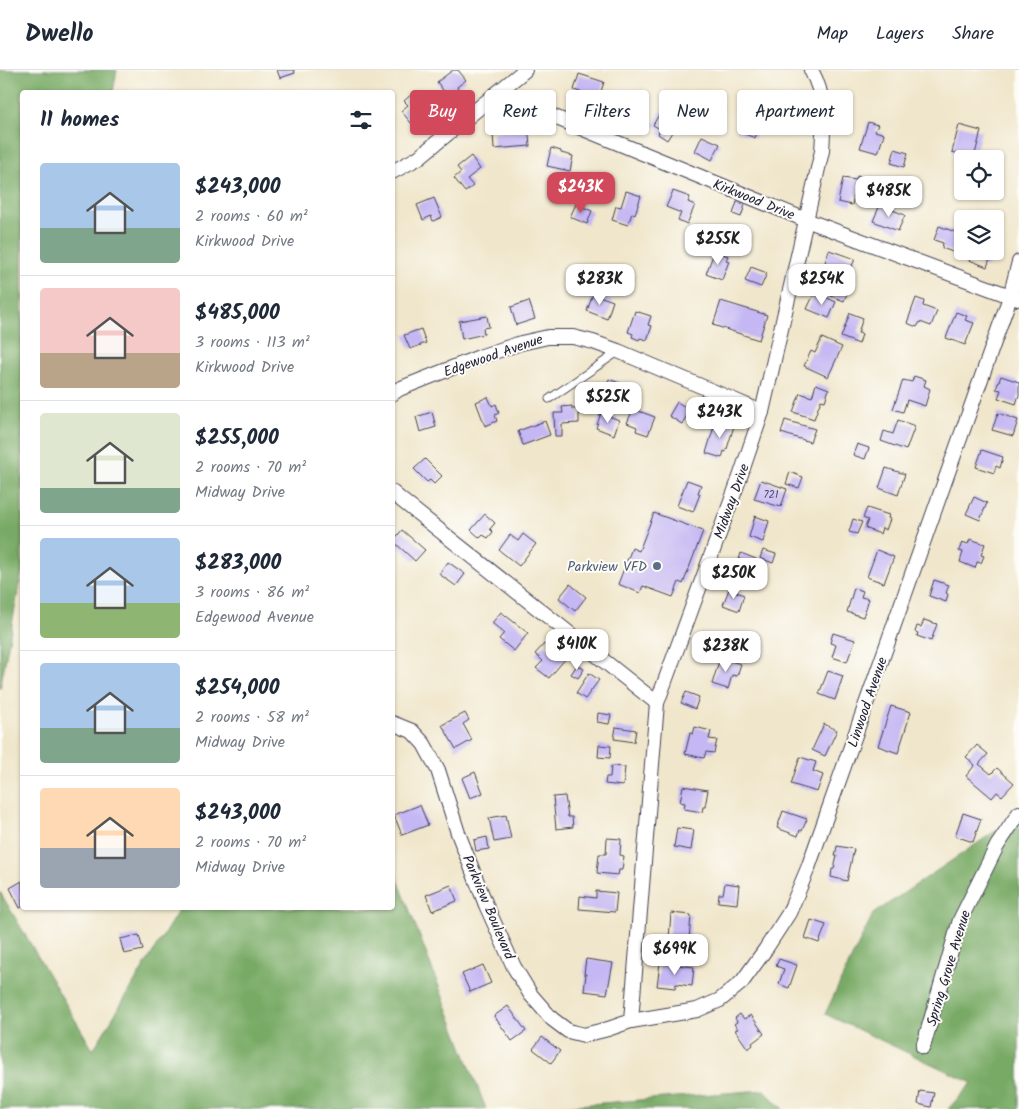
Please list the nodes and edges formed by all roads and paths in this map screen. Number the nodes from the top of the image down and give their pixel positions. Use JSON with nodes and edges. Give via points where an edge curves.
{"nodes":[{"id":1,"x":525,"y":70,"type":"edge"},
{"id":2,"x":811,"y":70,"type":"edge"},
{"id":3,"x":501,"y":90,"type":"edge"},
{"id":4,"x":485,"y":103,"type":"edge"},
{"id":5,"x":556,"y":118,"type":"edge"},
{"id":6,"x":395,"y":172,"type":"edge"},
{"id":7,"x":806,"y":220,"type":"junction"},
{"id":8,"x":1019,"y":262,"type":"edge"},
{"id":9,"x":1014,"y":298,"type":"edge"},
{"id":10,"x":618,"y":352,"type":"junction"},
{"id":11,"x":395,"y":392,"type":"edge"},
{"id":12,"x":549,"y":399,"type":"dead end"},
{"id":13,"x":762,"y":412,"type":"junction"},
{"id":14,"x":395,"y":495,"type":"edge"},
{"id":15,"x":657,"y":703,"type":"junction"},
{"id":16,"x":395,"y":724,"type":"edge"},
{"id":17,"x":1019,"y":813,"type":"edge"},
{"id":18,"x":631,"y":1021,"type":"junction"},
{"id":19,"x":923,"y":1047,"type":"dead end"}],
"edges":[{"from":1,"to":3,"type":"street"},
{"from":2,"to":7,"type":"street","name":"Midway Drive","via":[[818,82],[824,113],[822,151]]},
{"from":4,"to":6,"type":"street","via":[[418,158]]},
{"from":5,"to":7,"type":"street","name":"Kirkwood Drive"},
{"from":7,"to":9,"type":"street","name":"Kirkwood Drive"},
{"from":7,"to":13,"type":"street","name":"Midway Drive"},
{"from":8,"to":9,"type":"street","name":"Linwood Avenue"},
{"from":9,"to":18,"type":"street","name":"Linwood Avenue","via":[[789,913],[742,982],[720,1000],[698,1010]]},
{"from":10,"to":11,"type":"street","name":"Edgewood Avenue","via":[[573,337],[548,337],[482,356]]},
{"from":10,"to":12,"type":"lane"},
{"from":10,"to":13,"type":"street","name":"Edgewood Avenue"},
{"from":13,"to":15,"type":"street","name":"Midway Drive"},
{"from":14,"to":15,"type":"street"},
{"from":15,"to":18,"type":"street","name":"Midway Drive"},
{"from":16,"to":18,"type":"street","name":"Parkview Boulevard","via":[[418,737],[438,770],[486,905],[514,967],[531,995],[552,1019],[568,1031],[584,1035]]},
{"from":17,"to":19,"type":"street","name":"Spring Grove Avenue","via":[[996,846],[960,920]]}]}
